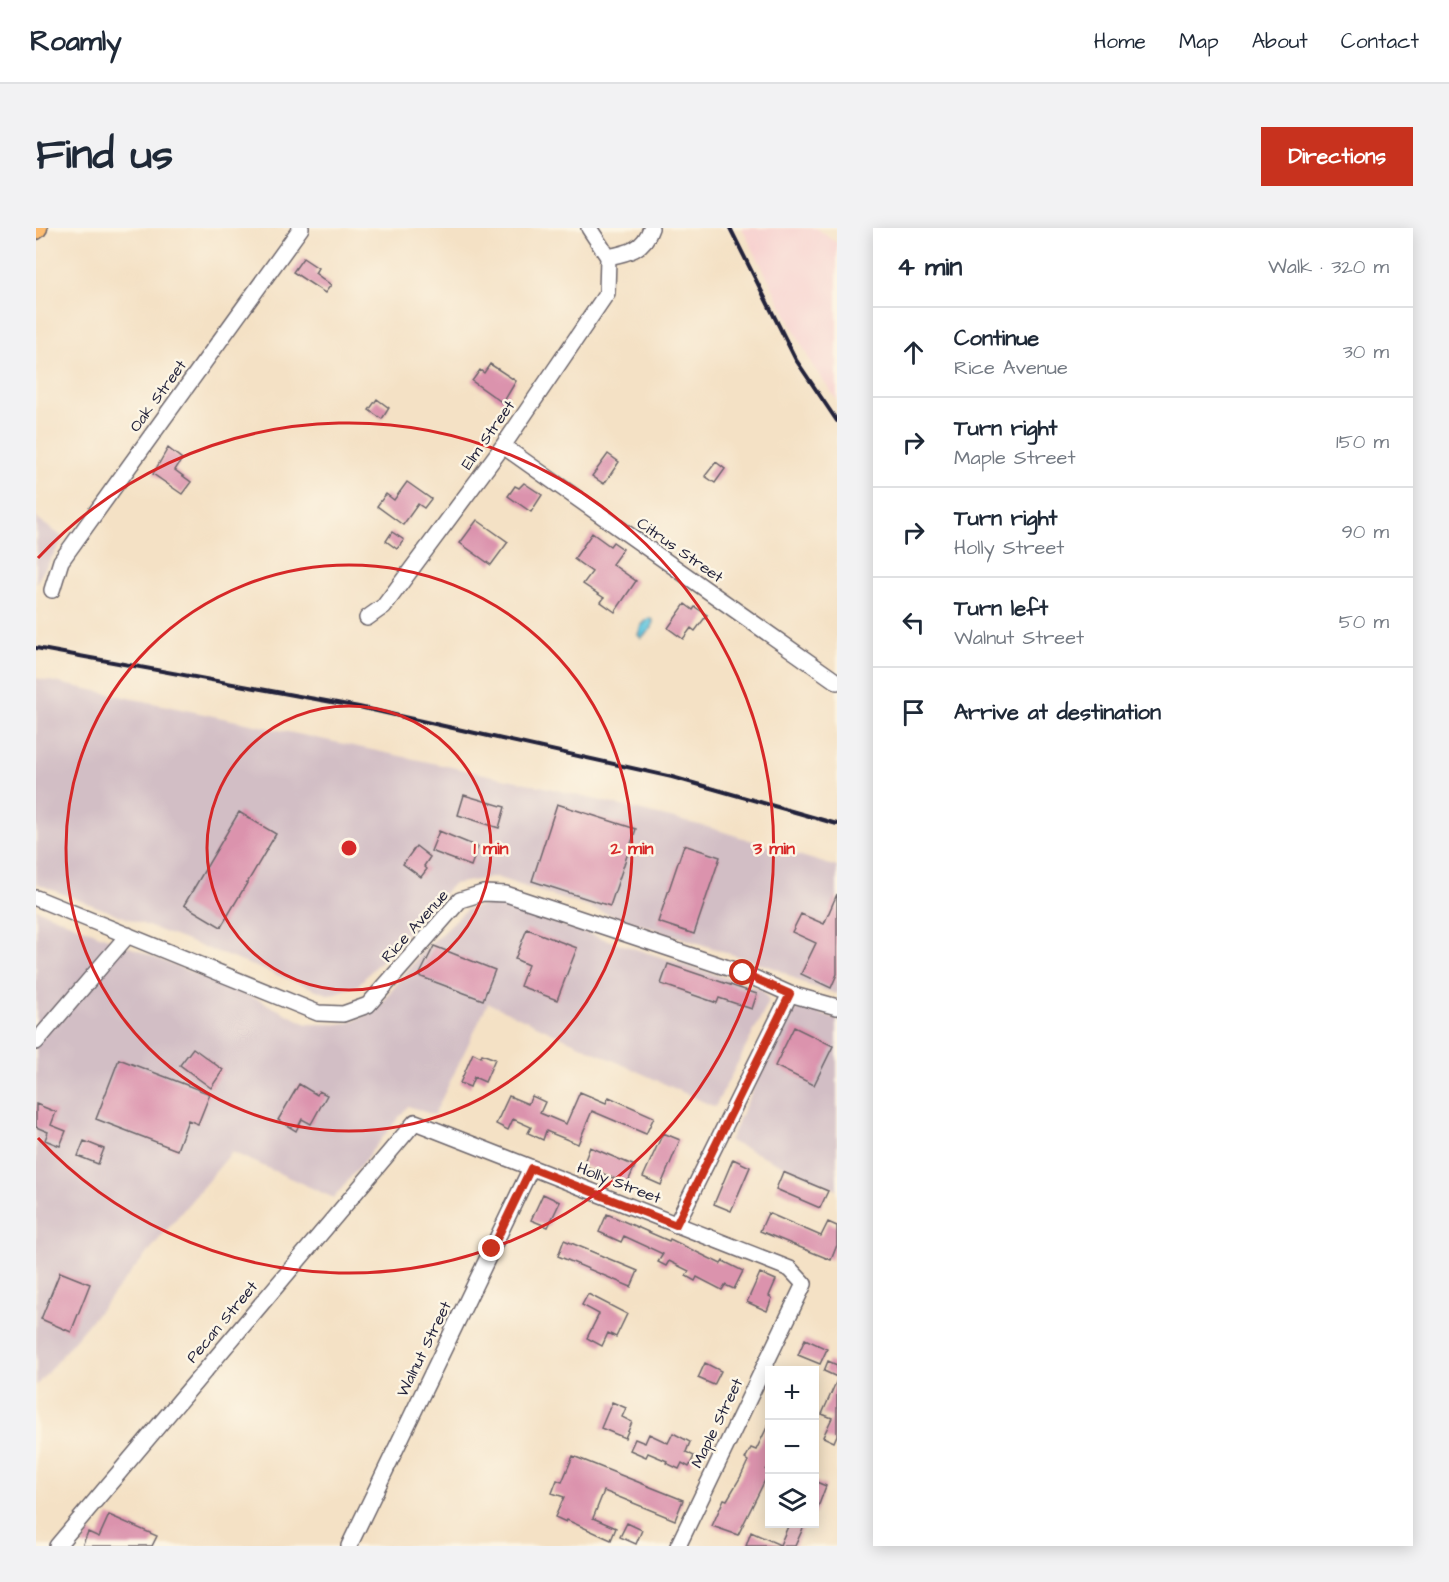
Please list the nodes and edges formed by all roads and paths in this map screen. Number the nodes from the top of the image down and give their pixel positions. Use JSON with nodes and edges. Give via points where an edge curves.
{"nodes":[{"id":1,"x":301,"y":228,"type":"edge"},
{"id":2,"x":589,"y":228,"type":"edge"},
{"id":3,"x":651,"y":228,"type":"edge"},
{"id":4,"x":609,"y":257,"type":"junction"},
{"id":5,"x":503,"y":446,"type":"junction"},
{"id":6,"x":52,"y":590,"type":"dead end"},
{"id":7,"x":367,"y":618,"type":"dead end"},
{"id":8,"x":837,"y":681,"type":"edge"},
{"id":9,"x":36,"y":898,"type":"edge"},
{"id":10,"x":128,"y":935,"type":"junction"},
{"id":11,"x":790,"y":994,"type":"junction"},
{"id":12,"x":837,"y":1007,"type":"edge"},
{"id":13,"x":36,"y":1041,"type":"edge"},
{"id":14,"x":415,"y":1122,"type":"joint"},
{"id":15,"x":531,"y":1168,"type":"junction"},
{"id":16,"x":676,"y":1225,"type":"junction"},
{"id":17,"x":804,"y":1284,"type":"joint"},
{"id":18,"x":57,"y":1546,"type":"edge"},
{"id":19,"x":349,"y":1546,"type":"edge"},
{"id":20,"x":678,"y":1546,"type":"edge"}],
"edges":[{"from":1,"to":6,"type":"street","name":"Oak Street","via":[[61,561]]},
{"from":2,"to":4,"type":"street"},
{"from":3,"to":4,"type":"street","via":[[649,236],[633,252]]},
{"from":4,"to":5,"type":"street","name":"Elm Street","via":[[607,293]]},
{"from":5,"to":7,"type":"street","name":"Elm Street","via":[[384,606]]},
{"from":5,"to":8,"type":"street","name":"Citrus Street"},
{"from":9,"to":10,"type":"street","name":"Rice Avenue"},
{"from":10,"to":11,"type":"street","name":"Rice Avenue","via":[[318,1013],[343,1014],[368,1005],[460,900],[483,893],[506,894],[743,973]]},
{"from":10,"to":13,"type":"street"},
{"from":11,"to":12,"type":"street","name":"Rice Avenue"},
{"from":11,"to":16,"type":"street"},
{"from":14,"to":15,"type":"street","name":"Holly Street"},
{"from":14,"to":18,"type":"street","name":"Pecan Street"},
{"from":15,"to":16,"type":"street","name":"Holly Street"},
{"from":15,"to":19,"type":"street","name":"Walnut Street"},
{"from":16,"to":17,"type":"street","name":"Holly Street","via":[[790,1269]]},
{"from":17,"to":20,"type":"street","name":"Maple Street"}]}
